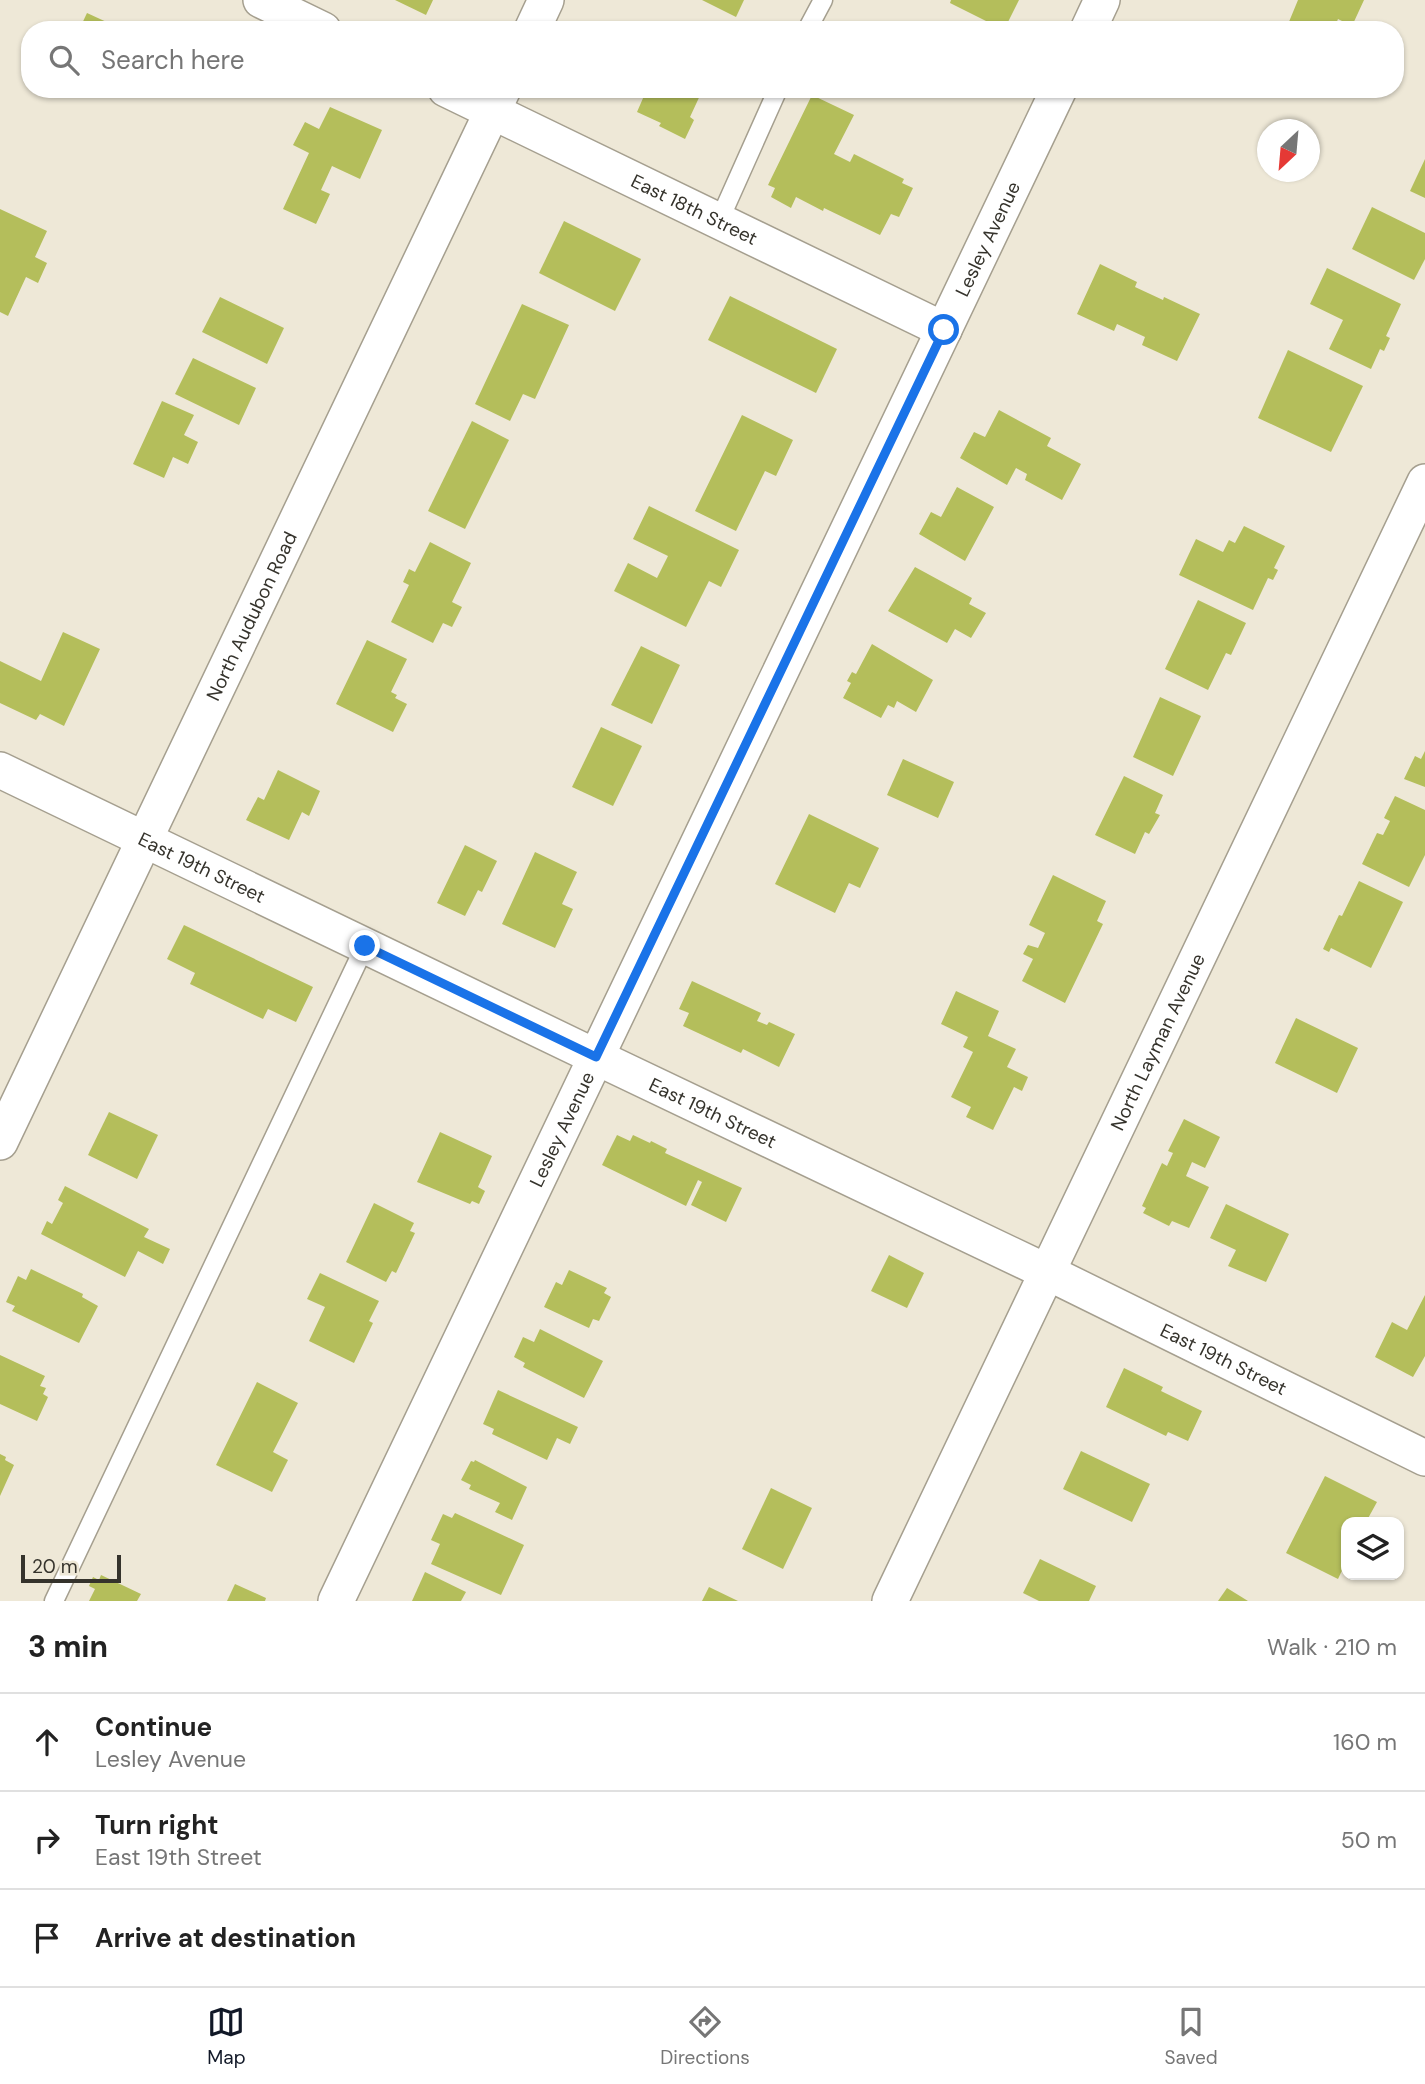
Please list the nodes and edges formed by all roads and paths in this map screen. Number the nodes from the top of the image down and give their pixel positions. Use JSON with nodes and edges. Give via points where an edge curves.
{"nodes":[{"id":1,"x":261,"y":0,"type":"edge"},
{"id":2,"x":546,"y":0,"type":"edge"},
{"id":3,"x":823,"y":0,"type":"edge"},
{"id":4,"x":1102,"y":0,"type":"edge"},
{"id":5,"x":304,"y":21,"type":"edge"},
{"id":6,"x":536,"y":21,"type":"edge"},
{"id":7,"x":812,"y":21,"type":"edge"},
{"id":8,"x":1092,"y":21,"type":"edge"},
{"id":9,"x":774,"y":98,"type":"edge"},
{"id":10,"x":1055,"y":98,"type":"edge"},
{"id":11,"x":498,"y":100,"type":"edge"},
{"id":12,"x":719,"y":221,"type":"junction"},
{"id":13,"x":944,"y":330,"type":"junction"},
{"id":14,"x":1425,"y":482,"type":"edge"},
{"id":15,"x":0,"y":770,"type":"edge"},
{"id":16,"x":145,"y":839,"type":"junction"},
{"id":17,"x":365,"y":946,"type":"junction"},
{"id":18,"x":596,"y":1057,"type":"junction"},
{"id":19,"x":0,"y":1142,"type":"edge"},
{"id":20,"x":1047,"y":1272,"type":"junction"},
{"id":21,"x":1425,"y":1458,"type":"edge"},
{"id":22,"x":54,"y":1601,"type":"edge"},
{"id":23,"x":336,"y":1601,"type":"edge"},
{"id":24,"x":890,"y":1601,"type":"edge"}],
"edges":[{"from":1,"to":5,"type":"street"},
{"from":2,"to":6,"type":"street"},
{"from":3,"to":7,"type":"lane"},
{"from":4,"to":8,"type":"street"},
{"from":9,"to":12,"type":"lane"},
{"from":10,"to":13,"type":"street","name":"Lesley Avenue"},
{"from":11,"to":12,"type":"street","name":"East 18th Street"},
{"from":11,"to":16,"type":"street","name":"North Audubon Road"},
{"from":12,"to":13,"type":"street","name":"East 18th Street"},
{"from":13,"to":18,"type":"street","name":"Lesley Avenue"},
{"from":14,"to":20,"type":"street","name":"North Layman Avenue"},
{"from":15,"to":16,"type":"street","name":"East 19th Street"},
{"from":16,"to":17,"type":"street","name":"East 19th Street"},
{"from":16,"to":19,"type":"street","name":"North Audubon Road"},
{"from":17,"to":18,"type":"street","name":"East 19th Street"},
{"from":17,"to":22,"type":"lane"},
{"from":18,"to":20,"type":"street","name":"East 19th Street"},
{"from":18,"to":23,"type":"street","name":"Lesley Avenue"},
{"from":20,"to":21,"type":"street","name":"East 19th Street"},
{"from":20,"to":24,"type":"street","name":"North Layman Avenue"}]}
